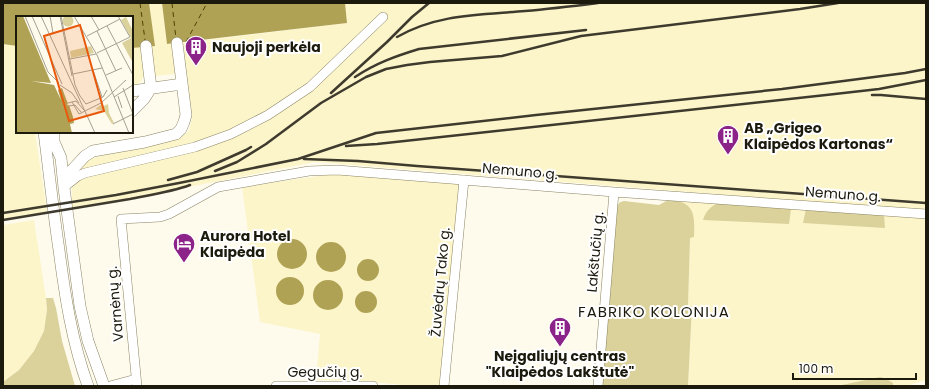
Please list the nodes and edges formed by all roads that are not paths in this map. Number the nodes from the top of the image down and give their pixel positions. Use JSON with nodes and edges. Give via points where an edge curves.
{"nodes":[{"id":1,"x":383,"y":17,"type":"dead end"},
{"id":2,"x":177,"y":43,"type":"dead end"},
{"id":3,"x":146,"y":46,"type":"dead end"},
{"id":4,"x":182,"y":84,"type":"junction"},
{"id":5,"x":151,"y":88,"type":"junction"},
{"id":6,"x":133,"y":91,"type":"edge"},
{"id":7,"x":133,"y":111,"type":"edge"},
{"id":8,"x":44,"y":133,"type":"edge"},
{"id":9,"x":54,"y":133,"type":"edge"},
{"id":10,"x":61,"y":133,"type":"edge"},
{"id":11,"x":57,"y":148,"type":"junction"},
{"id":12,"x":464,"y":180,"type":"junction"},
{"id":13,"x":64,"y":188,"type":"junction"},
{"id":14,"x":614,"y":192,"type":"junction"},
{"id":15,"x":926,"y":214,"type":"edge"},
{"id":16,"x":121,"y":219,"type":"joint"},
{"id":17,"x":136,"y":382,"type":"edge"},
{"id":18,"x":88,"y":386,"type":"edge"},
{"id":19,"x":104,"y":386,"type":"edge"},
{"id":20,"x":110,"y":386,"type":"edge"},
{"id":21,"x":276,"y":386,"type":"edge"},
{"id":22,"x":373,"y":386,"type":"edge"},
{"id":23,"x":444,"y":386,"type":"edge"},
{"id":24,"x":598,"y":386,"type":"edge"}],
"edges":[{"from":1,"to":13,"type":"street","via":[[310,87],[268,115],[231,134],[195,147],[85,173]]},
{"from":2,"to":4,"type":"main road"},
{"from":3,"to":5,"type":"main road"},
{"from":4,"to":5,"type":"main road"},
{"from":4,"to":13,"type":"main road","via":[[186,115],[181,129],[176,134],[93,152],[85,156],[72,170]]},
{"from":5,"to":6,"type":"main road"},
{"from":5,"to":7,"type":"main road"},
{"from":8,"to":18,"type":"main road","via":[[71,329]]},
{"from":9,"to":11,"type":"main road"},
{"from":10,"to":11,"type":"main road"},
{"from":11,"to":13,"type":"main road","via":[[61,158]]},
{"from":12,"to":14,"type":"street","name":"Nemuno g."},
{"from":12,"to":16,"type":"street","name":"Nemuno g.","via":[[309,170],[218,187],[160,217]]},
{"from":12,"to":23,"type":"street","name":"Žuvėdrų Tako g."},
{"from":13,"to":19,"type":"main road","via":[[84,327]]},
{"from":14,"to":15,"type":"street","name":"Nemuno g."},
{"from":14,"to":24,"type":"street","name":"Lakštučių g."},
{"from":16,"to":17,"type":"street","name":"Varnėnų g."},
{"from":17,"to":20,"type":"street"},
{"from":21,"to":22,"type":"street","name":"Gegučių g."}]}
